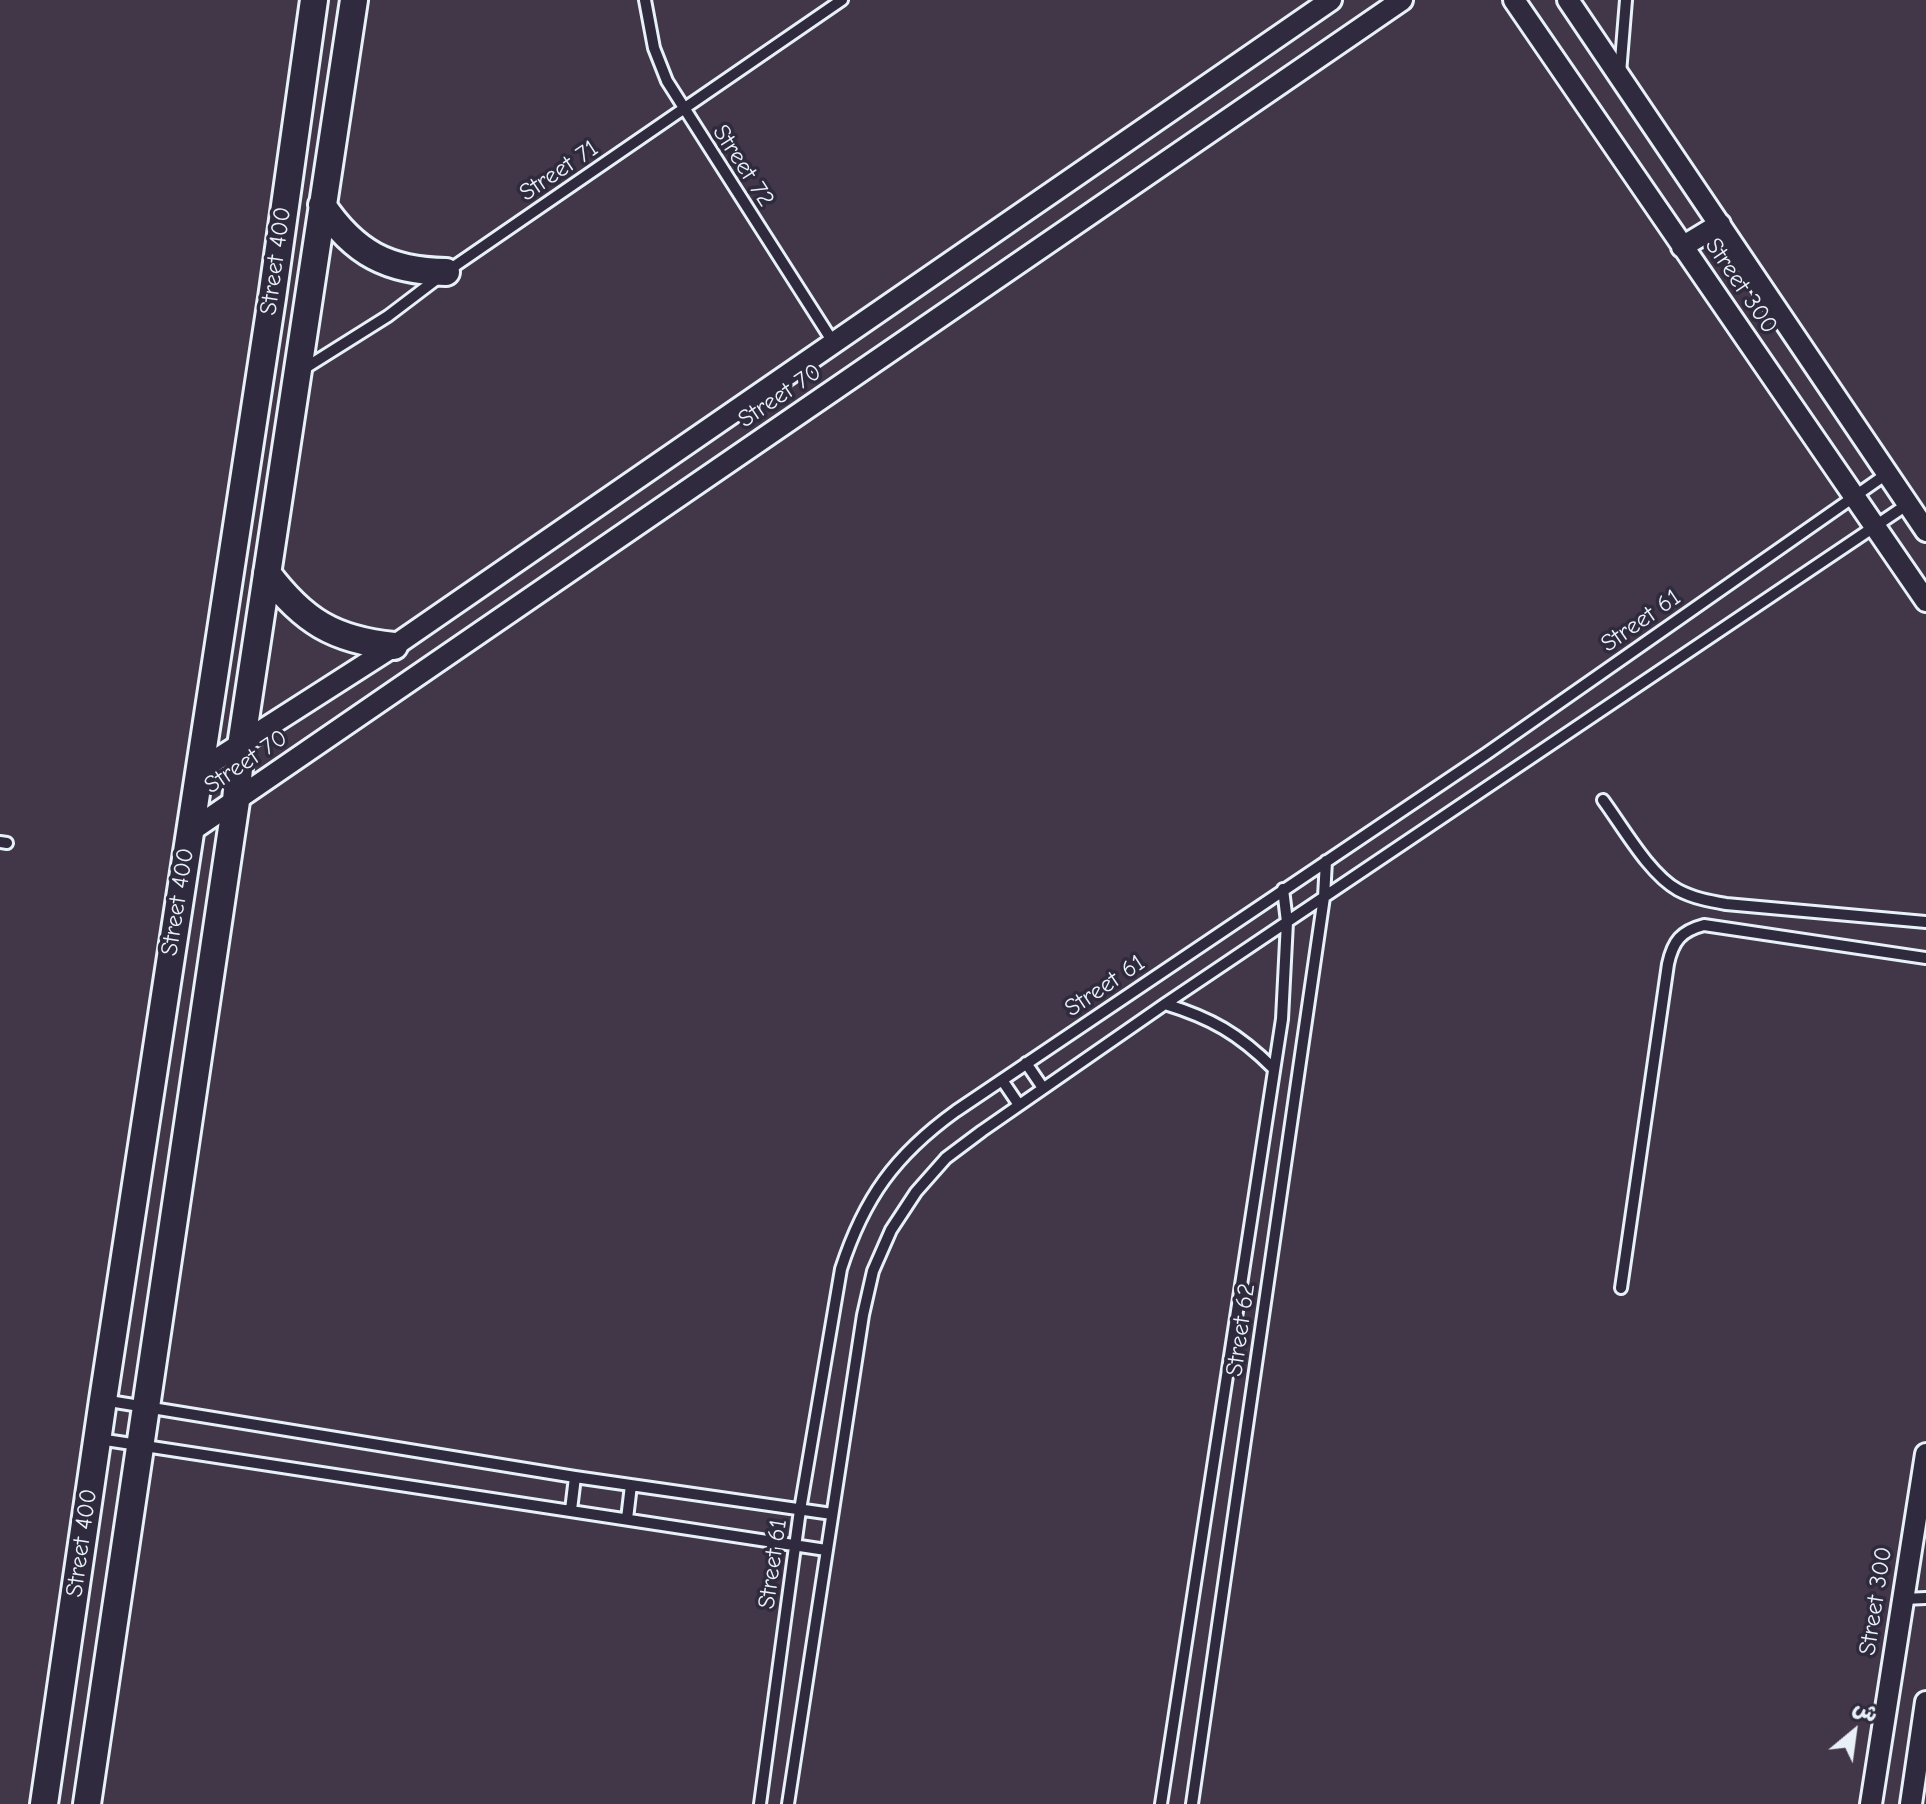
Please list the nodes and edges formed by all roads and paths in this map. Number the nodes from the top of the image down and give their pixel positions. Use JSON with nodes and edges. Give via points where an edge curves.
{"nodes":[{"id":1,"x":314,"y":0,"type":"edge"},
{"id":2,"x":354,"y":0,"type":"edge"},
{"id":3,"x":645,"y":0,"type":"edge"},
{"id":4,"x":842,"y":0,"type":"edge"},
{"id":5,"x":1331,"y":0,"type":"edge"},
{"id":6,"x":1402,"y":0,"type":"edge"},
{"id":7,"x":1514,"y":0,"type":"edge"},
{"id":8,"x":1568,"y":0,"type":"edge"},
{"id":9,"x":1626,"y":0,"type":"edge"},
{"id":10,"x":1619,"y":75,"type":"junction"},
{"id":11,"x":684,"y":111,"type":"junction"},
{"id":12,"x":322,"y":205,"type":"junction"},
{"id":13,"x":1720,"y":224,"type":"junction"},
{"id":14,"x":1682,"y":247,"type":"junction"},
{"id":15,"x":446,"y":272,"type":"junction"},
{"id":16,"x":833,"y":342,"type":"junction"},
{"id":17,"x":296,"y":373,"type":"junction"},
{"id":18,"x":1888,"y":473,"type":"junction"},
{"id":19,"x":1854,"y":497,"type":"junction"},
{"id":20,"x":1908,"y":504,"type":"junction"},
{"id":21,"x":1873,"y":527,"type":"junction"},
{"id":22,"x":1926,"y":531,"type":"edge"},
{"id":23,"x":267,"y":573,"type":"junction"},
{"id":24,"x":1926,"y":601,"type":"edge"},
{"id":25,"x":394,"y":646,"type":"junction"},
{"id":26,"x":241,"y":746,"type":"junction"},
{"id":27,"x":197,"y":772,"type":"junction"},
{"id":28,"x":1603,"y":800,"type":"dead end"},
{"id":29,"x":236,"y":801,"type":"junction"},
{"id":30,"x":188,"y":833,"type":"junction"},
{"id":31,"x":1326,"y":861,"type":"junction"},
{"id":32,"x":1283,"y":889,"type":"junction"},
{"id":33,"x":1324,"y":897,"type":"junction"},
{"id":34,"x":1287,"y":922,"type":"junction"},
{"id":35,"x":1926,"y":922,"type":"edge"},
{"id":36,"x":1926,"y":958,"type":"edge"},
{"id":37,"x":1165,"y":1004,"type":"junction"},
{"id":38,"x":1026,"y":1063,"type":"junction"},
{"id":39,"x":1273,"y":1068,"type":"junction"},
{"id":40,"x":1002,"y":1080,"type":"junction"},
{"id":41,"x":1043,"y":1088,"type":"junction"},
{"id":42,"x":1019,"y":1105,"type":"junction"},
{"id":43,"x":1621,"y":1288,"type":"dead end"},
{"id":44,"x":103,"y":1400,"type":"junction"},
{"id":45,"x":145,"y":1407,"type":"junction"},
{"id":46,"x":97,"y":1439,"type":"junction"},
{"id":47,"x":140,"y":1445,"type":"junction"},
{"id":48,"x":1926,"y":1454,"type":"edge"},
{"id":49,"x":575,"y":1477,"type":"junction"},
{"id":50,"x":631,"y":1485,"type":"junction"},
{"id":51,"x":571,"y":1510,"type":"junction"},
{"id":52,"x":800,"y":1510,"type":"junction"},
{"id":53,"x":832,"y":1514,"type":"junction"},
{"id":54,"x":627,"y":1519,"type":"junction"},
{"id":55,"x":1921,"y":1524,"type":"edge"},
{"id":56,"x":796,"y":1545,"type":"junction"},
{"id":57,"x":826,"y":1550,"type":"junction"},
{"id":58,"x":1926,"y":1598,"type":"edge"},
{"id":59,"x":1903,"y":1599,"type":"junction"},
{"id":60,"x":1926,"y":1702,"type":"edge"},
{"id":61,"x":44,"y":1804,"type":"edge"},
{"id":62,"x":87,"y":1804,"type":"edge"},
{"id":63,"x":760,"y":1804,"type":"edge"},
{"id":64,"x":788,"y":1804,"type":"edge"},
{"id":65,"x":1161,"y":1804,"type":"edge"},
{"id":66,"x":1192,"y":1804,"type":"edge"},
{"id":67,"x":1871,"y":1804,"type":"edge"},
{"id":68,"x":1911,"y":1804,"type":"edge"}],
"edges":[{"from":1,"to":27,"type":"street","name":"Street 400"},
{"from":2,"to":12,"type":"street","name":"Street 400"},
{"from":3,"to":11,"type":"lane","name":"Street 72","via":[[654,48]]},
{"from":4,"to":11,"type":"lane","name":"Street 71"},
{"from":5,"to":16,"type":"street","name":"Street 70"},
{"from":6,"to":29,"type":"street","name":"Street 70"},
{"from":7,"to":14,"type":"street","name":"Street 300"},
{"from":8,"to":10,"type":"street","name":"Street 300"},
{"from":9,"to":10,"type":"lane"},
{"from":10,"to":13,"type":"street","name":"Street 300"},
{"from":11,"to":15,"type":"lane","name":"Street 71"},
{"from":11,"to":16,"type":"lane","name":"Street 72"},
{"from":12,"to":15,"type":"street","via":[[353,243],[374,257],[421,272]]},
{"from":12,"to":17,"type":"street","name":"Street 400"},
{"from":13,"to":14,"type":"street"},
{"from":13,"to":18,"type":"street","name":"Street 300"},
{"from":14,"to":19,"type":"street","name":"Street 300"},
{"from":15,"to":17,"type":"lane","name":"Street 71","via":[[388,316]]},
{"from":16,"to":25,"type":"street","name":"Street 70"},
{"from":17,"to":23,"type":"street","name":"Street 400"},
{"from":18,"to":19,"type":"lane","name":"Street 61"},
{"from":18,"to":20,"type":"street","name":"Street 300"},
{"from":19,"to":21,"type":"street","name":"Street 300"},
{"from":19,"to":31,"type":"lane","name":"Street 61"},
{"from":20,"to":21,"type":"lane","name":"Street 61"},
{"from":20,"to":22,"type":"street","name":"Street 300"},
{"from":21,"to":24,"type":"street","name":"Street 300"},
{"from":21,"to":33,"type":"lane","name":"Street 61"},
{"from":23,"to":25,"type":"street","via":[[309,619],[364,643]]},
{"from":23,"to":26,"type":"street","name":"Street 400"},
{"from":25,"to":26,"type":"street","name":"Street 70"},
{"from":26,"to":27,"type":"street","name":"Street 70"},
{"from":26,"to":29,"type":"street","name":"Street 400"},
{"from":27,"to":30,"type":"street","name":"Street 400"},
{"from":28,"to":35,"type":"lane","via":[[1656,871],[1676,889],[1700,900]]},
{"from":29,"to":30,"type":"street","name":"Street 70"},
{"from":29,"to":45,"type":"street","name":"Street 400"},
{"from":30,"to":44,"type":"street","name":"Street 400"},
{"from":31,"to":32,"type":"lane","name":"Street 61"},
{"from":31,"to":33,"type":"lane","name":"Street 62"},
{"from":32,"to":34,"type":"lane","name":"Street 62"},
{"from":32,"to":38,"type":"lane","name":"Street 61"},
{"from":33,"to":34,"type":"lane","name":"Street 61"},
{"from":33,"to":66,"type":"lane","name":"Street 62"},
{"from":34,"to":37,"type":"lane","name":"Street 61"},
{"from":34,"to":39,"type":"lane","name":"Street 62","via":[[1282,1019]]},
{"from":36,"to":43,"type":"lane","via":[[1704,925],[1687,930],[1673,944]]},
{"from":37,"to":39,"type":"lane","via":[[1224,1027]]},
{"from":37,"to":41,"type":"lane","name":"Street 61"},
{"from":38,"to":40,"type":"lane","name":"Street 61"},
{"from":38,"to":41,"type":"lane"},
{"from":39,"to":65,"type":"lane","name":"Street 62"},
{"from":40,"to":42,"type":"lane"},
{"from":40,"to":52,"type":"lane","name":"Street 61","via":[[923,1135],[895,1163],[853,1231],[838,1283]]},
{"from":41,"to":42,"type":"lane","name":"Street 61"},
{"from":42,"to":53,"type":"lane","name":"Street 61","via":[[946,1158],[891,1230],[873,1271],[863,1315]]},
{"from":44,"to":45,"type":"lane"},
{"from":44,"to":46,"type":"street","name":"Street 400"},
{"from":45,"to":47,"type":"street","name":"Street 400"},
{"from":45,"to":49,"type":"lane"},
{"from":46,"to":47,"type":"lane"},
{"from":46,"to":61,"type":"street","name":"Street 400"},
{"from":47,"to":51,"type":"lane"},
{"from":47,"to":62,"type":"street","name":"Street 400"},
{"from":48,"to":55,"type":"street","name":"Street 300"},
{"from":49,"to":50,"type":"lane"},
{"from":49,"to":51,"type":"lane"},
{"from":50,"to":52,"type":"lane"},
{"from":50,"to":54,"type":"lane"},
{"from":51,"to":54,"type":"lane"},
{"from":52,"to":53,"type":"lane"},
{"from":52,"to":56,"type":"lane","name":"Street 61"},
{"from":53,"to":57,"type":"lane","name":"Street 61"},
{"from":54,"to":56,"type":"lane"},
{"from":55,"to":59,"type":"street","name":"Street 300"},
{"from":56,"to":57,"type":"lane"},
{"from":56,"to":63,"type":"lane","name":"Street 61"},
{"from":57,"to":64,"type":"lane","name":"Street 61"},
{"from":58,"to":59,"type":"lane"},
{"from":59,"to":67,"type":"street","name":"Street 300"},
{"from":60,"to":68,"type":"street"}]}
